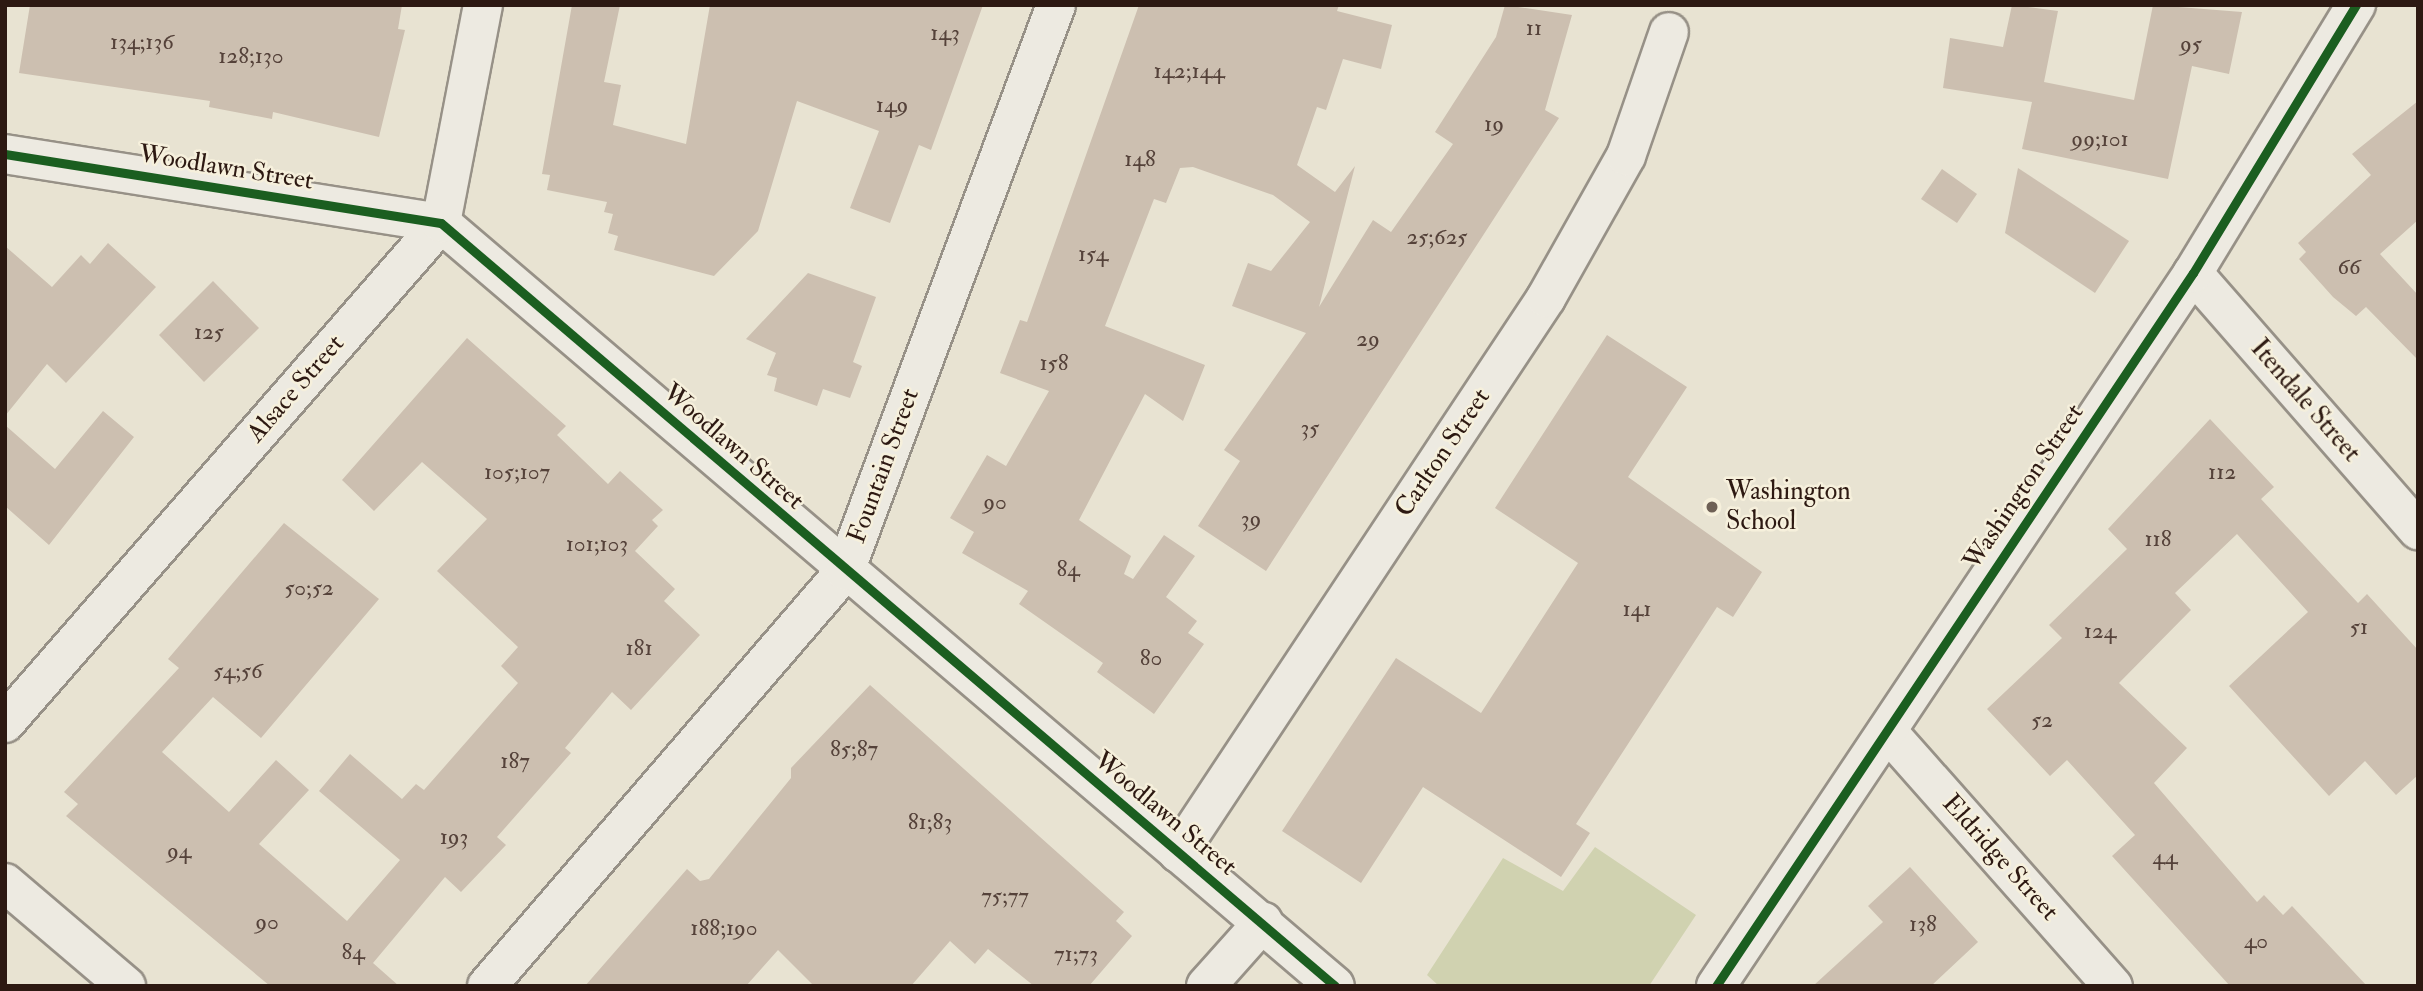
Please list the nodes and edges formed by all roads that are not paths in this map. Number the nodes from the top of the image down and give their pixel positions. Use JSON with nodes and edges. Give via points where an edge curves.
{"nodes":[{"id":1,"x":484,"y":5,"type":"edge"},
{"id":2,"x":1056,"y":5,"type":"edge"},
{"id":3,"x":2356,"y":5,"type":"edge"},
{"id":4,"x":1670,"y":32,"type":"dead end"},
{"id":5,"x":5,"y":153,"type":"edge"},
{"id":6,"x":441,"y":223,"type":"junction"},
{"id":7,"x":2193,"y":273,"type":"junction"},
{"id":8,"x":2418,"y":530,"type":"edge"},
{"id":9,"x":845,"y":571,"type":"junction"},
{"id":10,"x":5,"y":723,"type":"edge"},
{"id":11,"x":1887,"y":731,"type":"junction"},
{"id":12,"x":1178,"y":853,"type":"junction"},
{"id":13,"x":5,"y":883,"type":"edge"},
{"id":14,"x":1263,"y":922,"type":"junction"},
{"id":15,"x":126,"y":986,"type":"edge"},
{"id":16,"x":487,"y":986,"type":"edge"},
{"id":17,"x":1206,"y":986,"type":"edge"},
{"id":18,"x":1335,"y":986,"type":"edge"},
{"id":19,"x":1716,"y":986,"type":"edge"},
{"id":20,"x":2113,"y":986,"type":"edge"}],
"edges":[{"from":1,"to":6,"type":"street","name":"Alsace Street"},
{"from":2,"to":9,"type":"street","name":"Fountain Street"},
{"from":3,"to":7,"type":"street","name":"Washington Street"},
{"from":4,"to":12,"type":"street","name":"Carlton Street","via":[[1626,156],[1546,298]]},
{"from":5,"to":6,"type":"street","name":"Woodlawn Street"},
{"from":6,"to":9,"type":"street","name":"Woodlawn Street"},
{"from":6,"to":10,"type":"street","name":"Alsace Street"},
{"from":7,"to":8,"type":"street","name":"Itendale Street"},
{"from":7,"to":11,"type":"street","name":"Washington Street"},
{"from":9,"to":12,"type":"street","name":"Woodlawn Street"},
{"from":9,"to":16,"type":"street","name":"Fountain Street"},
{"from":11,"to":19,"type":"street","name":"Washington Street"},
{"from":11,"to":20,"type":"street","name":"Eldridge Street"},
{"from":12,"to":14,"type":"street","name":"Woodlawn Street"},
{"from":13,"to":15,"type":"street"},
{"from":14,"to":17,"type":"street"},
{"from":14,"to":18,"type":"street","name":"Woodlawn Street"}]}
